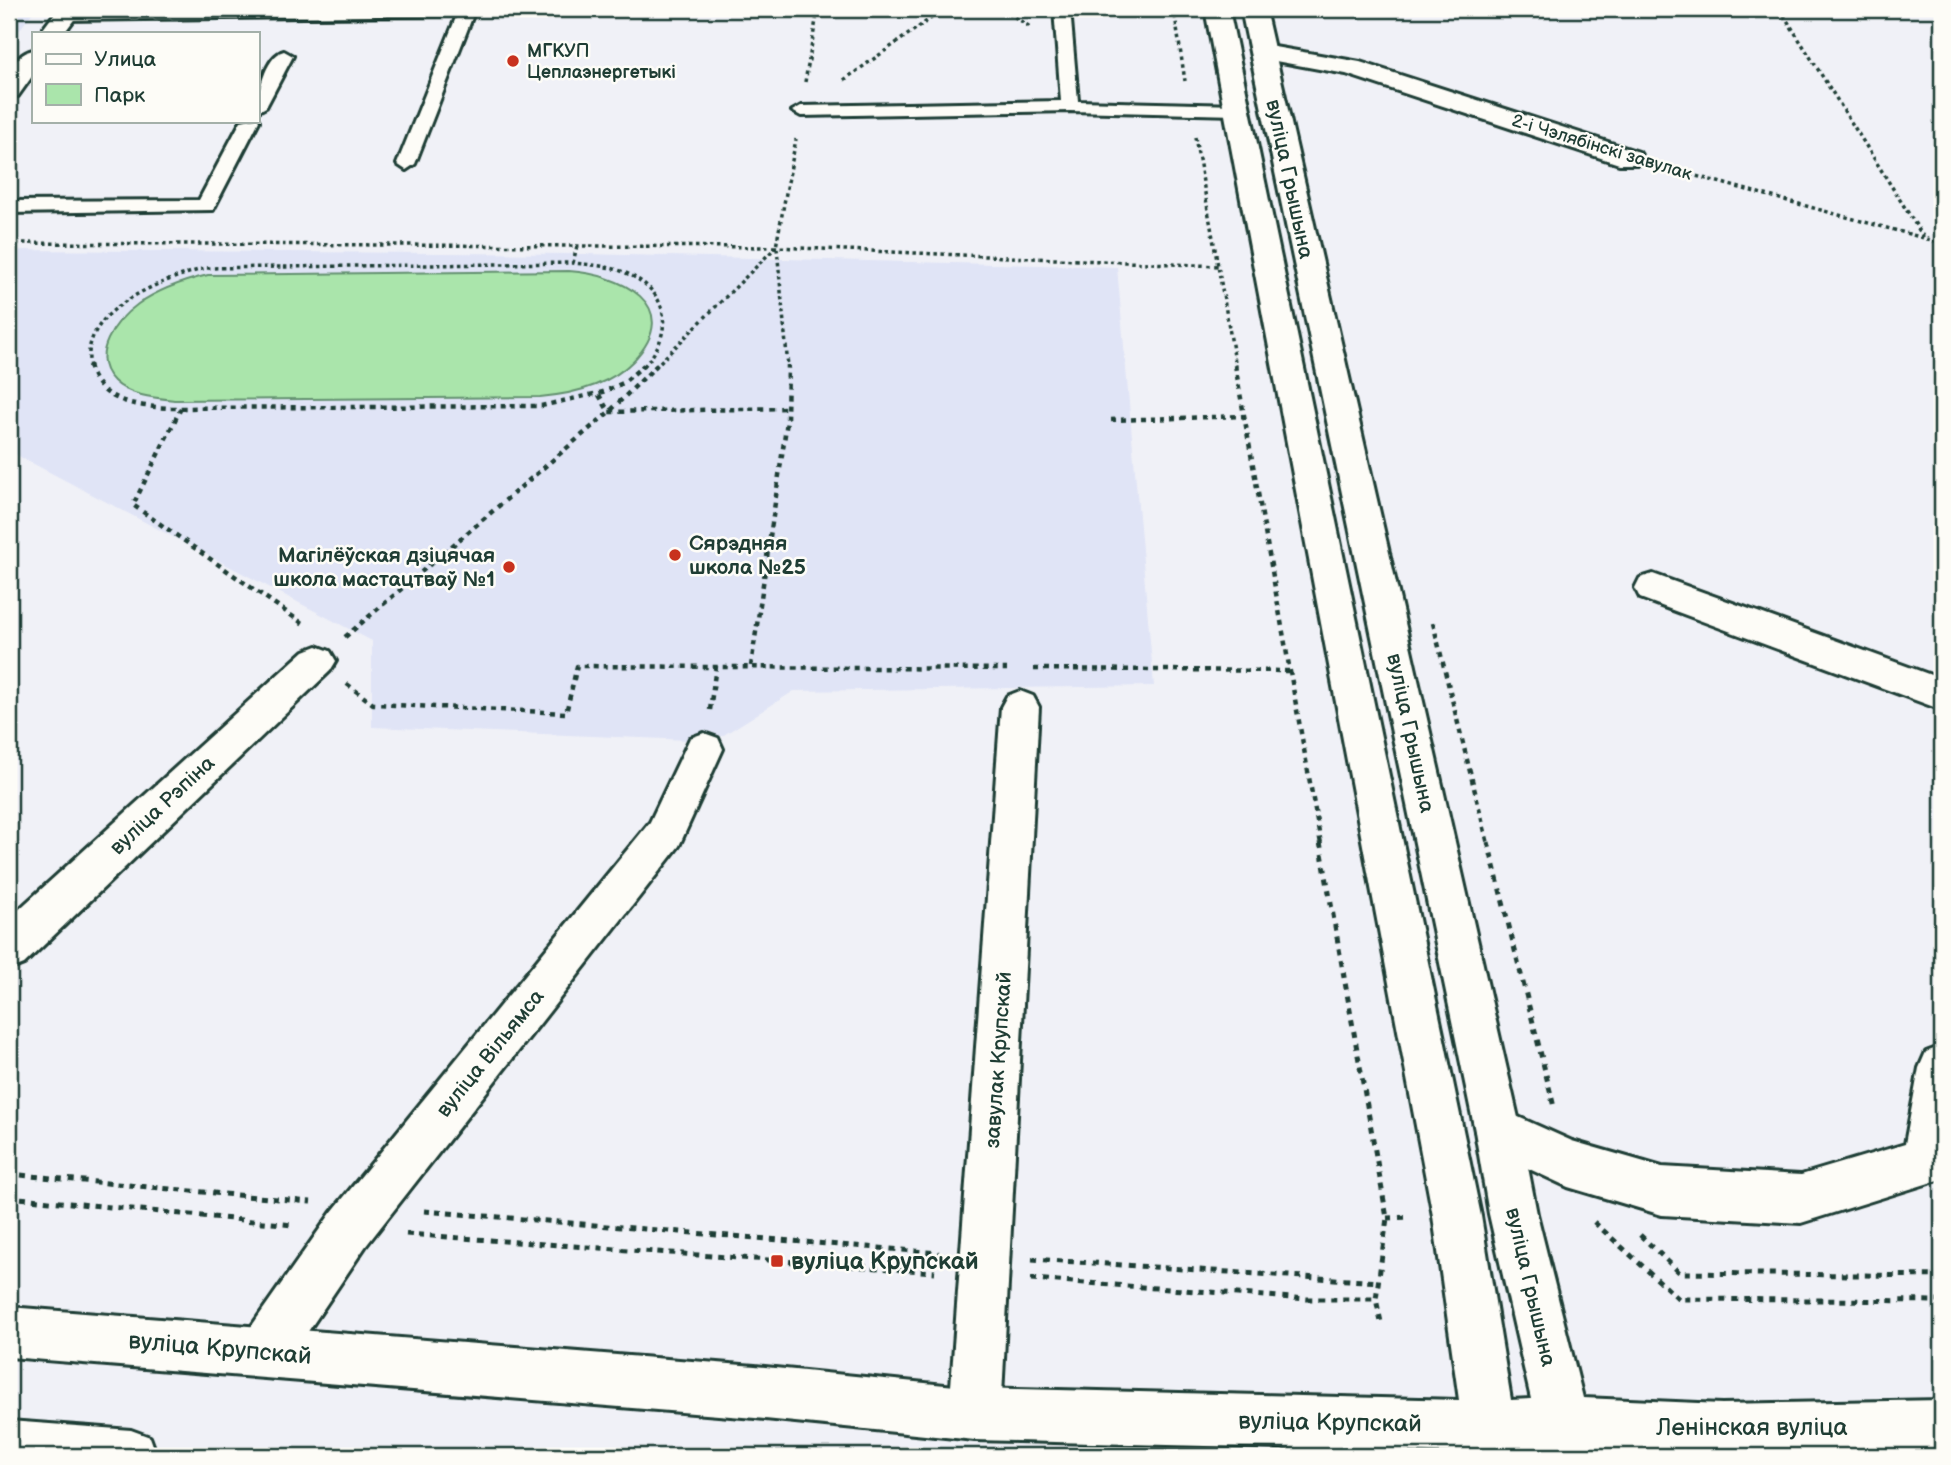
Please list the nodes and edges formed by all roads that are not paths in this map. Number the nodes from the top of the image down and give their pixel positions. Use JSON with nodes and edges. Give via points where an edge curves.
{"nodes":[{"id":1,"x":1062,"y":9,"type":"edge"},
{"id":2,"x":1217,"y":9,"type":"edge"},
{"id":3,"x":1253,"y":9,"type":"edge"},
{"id":4,"x":62,"y":19,"type":"edge"},
{"id":5,"x":1263,"y":52,"type":"junction"},
{"id":6,"x":284,"y":56,"type":"dead end"},
{"id":7,"x":32,"y":59,"type":"edge"},
{"id":8,"x":9,"y":91,"type":"edge"},
{"id":9,"x":259,"y":103,"type":"edge"},
{"id":10,"x":1070,"y":106,"type":"junction"},
{"id":11,"x":1237,"y":110,"type":"junction"},
{"id":12,"x":801,"y":111,"type":"road end"},
{"id":13,"x":249,"y":122,"type":"edge"},
{"id":14,"x":1629,"y":158,"type":"road end"},
{"id":15,"x":406,"y":164,"type":"dead end"},
{"id":16,"x":9,"y":207,"type":"edge"},
{"id":17,"x":1653,"y":589,"type":"dead end"},
{"id":18,"x":326,"y":654,"type":"road end"},
{"id":19,"x":1942,"y":695,"type":"edge"},
{"id":20,"x":1020,"y":707,"type":"dead end"},
{"id":21,"x":704,"y":749,"type":"dead end"},
{"id":22,"x":16,"y":930,"type":"edge"},
{"id":23,"x":1942,"y":1068,"type":"edge"},
{"id":24,"x":1498,"y":1131,"type":"junction"},
{"id":25,"x":9,"y":1332,"type":"edge"},
{"id":26,"x":264,"y":1352,"type":"junction"},
{"id":27,"x":975,"y":1414,"type":"junction"},
{"id":28,"x":1942,"y":1426,"type":"edge"},
{"id":29,"x":1566,"y":1440,"type":"edge"},
{"id":30,"x":1491,"y":1442,"type":"edge"},
{"id":31,"x":9,"y":1447,"type":"edge"},
{"id":32,"x":131,"y":1456,"type":"edge"}],
"edges":[{"from":1,"to":10,"type":"lane"},
{"from":2,"to":11,"type":"main road","name":"вуліца Грышына"},
{"from":3,"to":5,"type":"main road","name":"вуліца Грышына"},
{"from":4,"to":15,"type":"lane","via":[[467,10]]},
{"from":5,"to":14,"type":"main road","name":"2-і Чэлябінскі завулак","via":[[1351,67]]},
{"from":5,"to":24,"type":"main road","name":"вуліца Грышына"},
{"from":6,"to":9,"type":"lane"},
{"from":7,"to":8,"type":"main road"},
{"from":10,"to":11,"type":"lane"},
{"from":10,"to":12,"type":"lane"},
{"from":11,"to":30,"type":"main road","name":"вуліца Грышына","via":[[1457,1216]]},
{"from":13,"to":16,"type":"lane","via":[[206,206]]},
{"from":17,"to":19,"type":"main road"},
{"from":18,"to":22,"type":"main road","name":"вуліца Рэпіна"},
{"from":20,"to":27,"type":"main road","name":"завулак Крупскай"},
{"from":21,"to":26,"type":"main road","name":"вуліца Вільямса","via":[[664,834],[358,1218]]},
{"from":23,"to":24,"type":"main road","via":[[1925,1162],[1801,1199],[1661,1191],[1568,1163]]},
{"from":24,"to":29,"type":"main road","name":"вуліца Грышына"},
{"from":25,"to":26,"type":"main road","name":"вуліца Крупскай"},
{"from":26,"to":27,"type":"main road","name":"вуліца Крупскай"},
{"from":27,"to":30,"type":"main road","name":"вуліца Крупскай"},
{"from":28,"to":29,"type":"main road","name":"Ленінская вуліца","via":[[1722,1430]]},
{"from":29,"to":30,"type":"main road","name":"вуліца Крупскай"},
{"from":31,"to":32,"type":"main road"}]}
